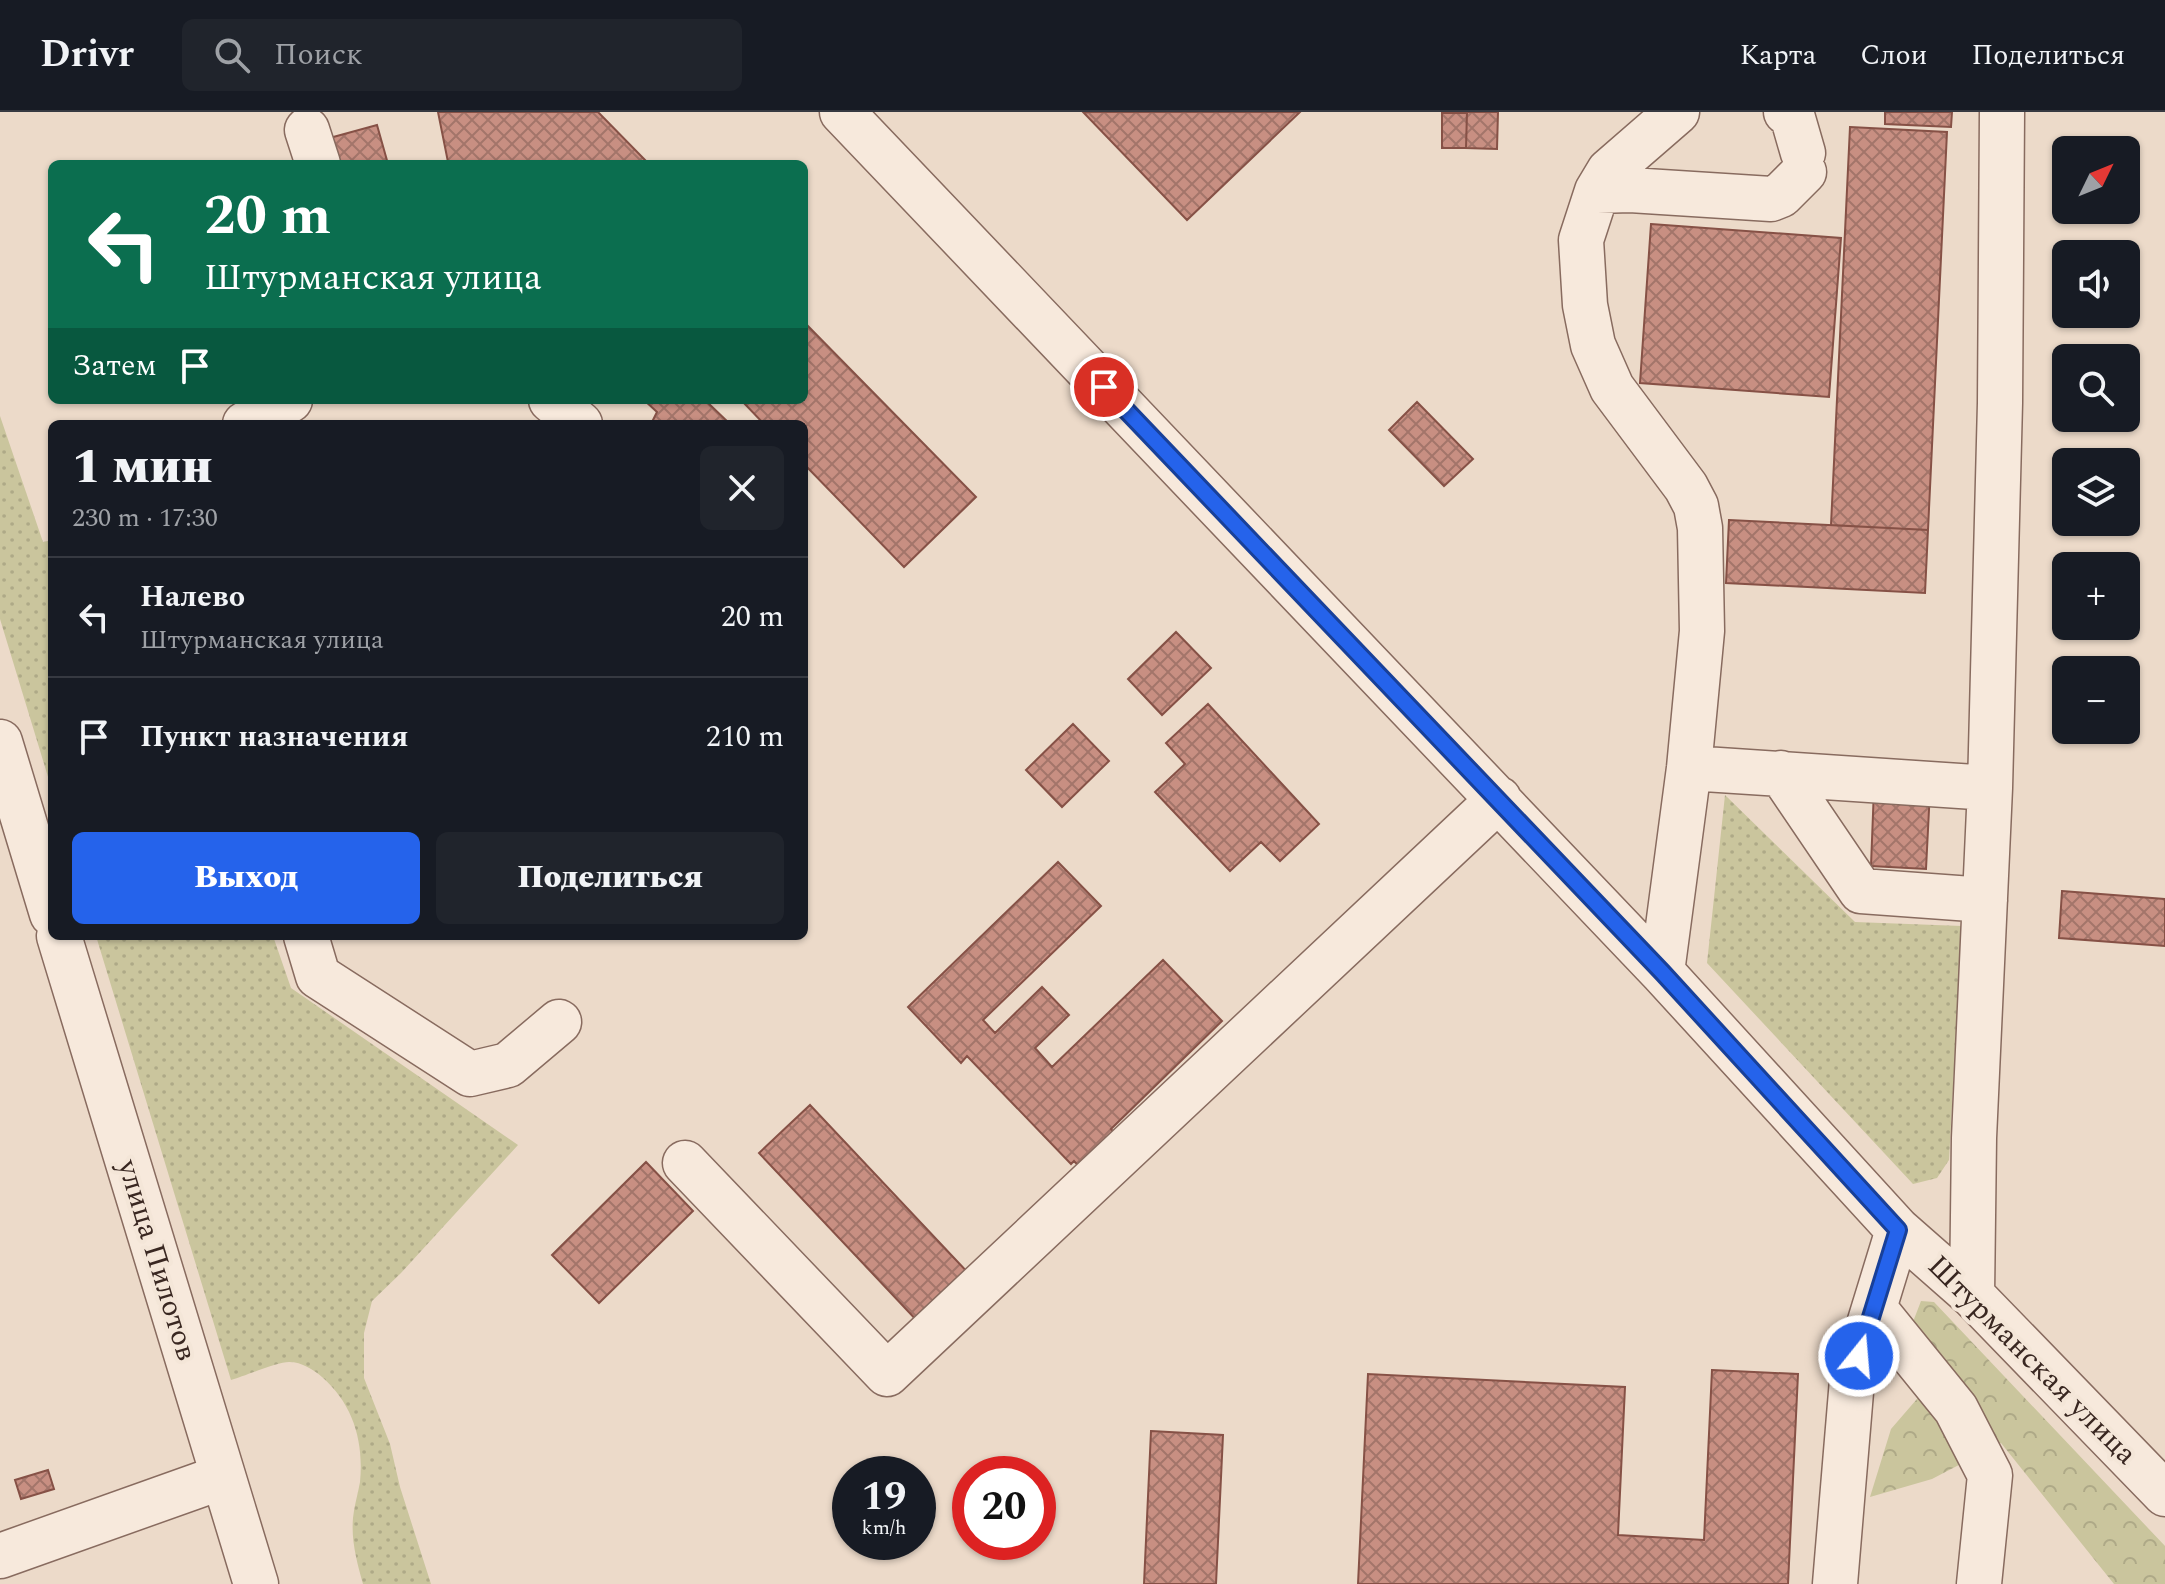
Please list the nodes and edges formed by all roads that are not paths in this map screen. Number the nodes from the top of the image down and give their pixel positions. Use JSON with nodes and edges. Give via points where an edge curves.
{"nodes":[{"id":1,"x":842,"y":112,"type":"edge"},
{"id":2,"x":1677,"y":112,"type":"edge"},
{"id":3,"x":1786,"y":112,"type":"edge"},
{"id":4,"x":2002,"y":112,"type":"edge"},
{"id":5,"x":1597,"y":191,"type":"junction"},
{"id":6,"x":282,"y":404,"type":"edge"},
{"id":7,"x":556,"y":404,"type":"edge"},
{"id":8,"x":252,"y":420,"type":"edge"},
{"id":9,"x":575,"y":420,"type":"edge"},
{"id":10,"x":0,"y":742,"type":"edge"},
{"id":11,"x":1689,"y":768,"type":"junction"},
{"id":12,"x":1781,"y":773,"type":"junction"},
{"id":13,"x":1990,"y":788,"type":"junction"},
{"id":14,"x":1499,"y":799,"type":"junction"},
{"id":15,"x":1985,"y":900,"type":"junction"},
{"id":16,"x":48,"y":901,"type":"edge"},
{"id":17,"x":60,"y":940,"type":"edge"},
{"id":18,"x":307,"y":940,"type":"edge"},
{"id":19,"x":1662,"y":972,"type":"junction"},
{"id":20,"x":559,"y":1022,"type":"dead end"},
{"id":21,"x":685,"y":1163,"type":"dead end"},
{"id":22,"x":1898,"y":1230,"type":"junction"},
{"id":23,"x":1972,"y":1295,"type":"junction"},
{"id":24,"x":1874,"y":1308,"type":"junction"},
{"id":25,"x":222,"y":1477,"type":"junction"},
{"id":26,"x":2165,"y":1494,"type":"edge"},
{"id":27,"x":1984,"y":1540,"type":"junction"},
{"id":28,"x":0,"y":1556,"type":"edge"},
{"id":29,"x":256,"y":1584,"type":"edge"},
{"id":30,"x":1835,"y":1584,"type":"edge"},
{"id":31,"x":1979,"y":1584,"type":"edge"},
{"id":32,"x":2001,"y":1584,"type":"edge"}],
"edges":[{"from":1,"to":14,"type":"street","name":"Штурманская улица"},
{"from":2,"to":5,"type":"street","via":[[1609,171]]},
{"from":3,"to":5,"type":"street","via":[[1792,115],[1803,162],[1781,195],[1771,199]]},
{"from":4,"to":13,"type":"street"},
{"from":5,"to":11,"type":"street","via":[[1581,240],[1593,345],[1612,388],[1686,487],[1700,528],[1702,631]]},
{"from":6,"to":8,"type":"street"},
{"from":7,"to":9,"type":"street"},
{"from":10,"to":16,"type":"street"},
{"from":11,"to":12,"type":"street"},
{"from":11,"to":19,"type":"street"},
{"from":12,"to":13,"type":"street"},
{"from":12,"to":15,"type":"street","via":[[1861,891]]},
{"from":13,"to":15,"type":"street"},
{"from":14,"to":19,"type":"street","name":"Штурманская улица"},
{"from":14,"to":21,"type":"street","via":[[887,1374]]},
{"from":15,"to":23,"type":"street"},
{"from":17,"to":25,"type":"street","name":"улица Пилотов"},
{"from":18,"to":20,"type":"street","via":[[318,976],[470,1074],[508,1065]]},
{"from":19,"to":22,"type":"street","name":"Штурманская улица"},
{"from":22,"to":23,"type":"street","name":"Штурманская улица"},
{"from":22,"to":24,"type":"street"},
{"from":23,"to":26,"type":"street","name":"Штурманская улица"},
{"from":24,"to":27,"type":"street","via":[[1956,1409],[1990,1475]]},
{"from":24,"to":30,"type":"street","via":[[1852,1380]]},
{"from":25,"to":28,"type":"street"},
{"from":25,"to":29,"type":"street","name":"улица Пилотов"},
{"from":27,"to":31,"type":"street"},
{"from":27,"to":32,"type":"street"}]}
